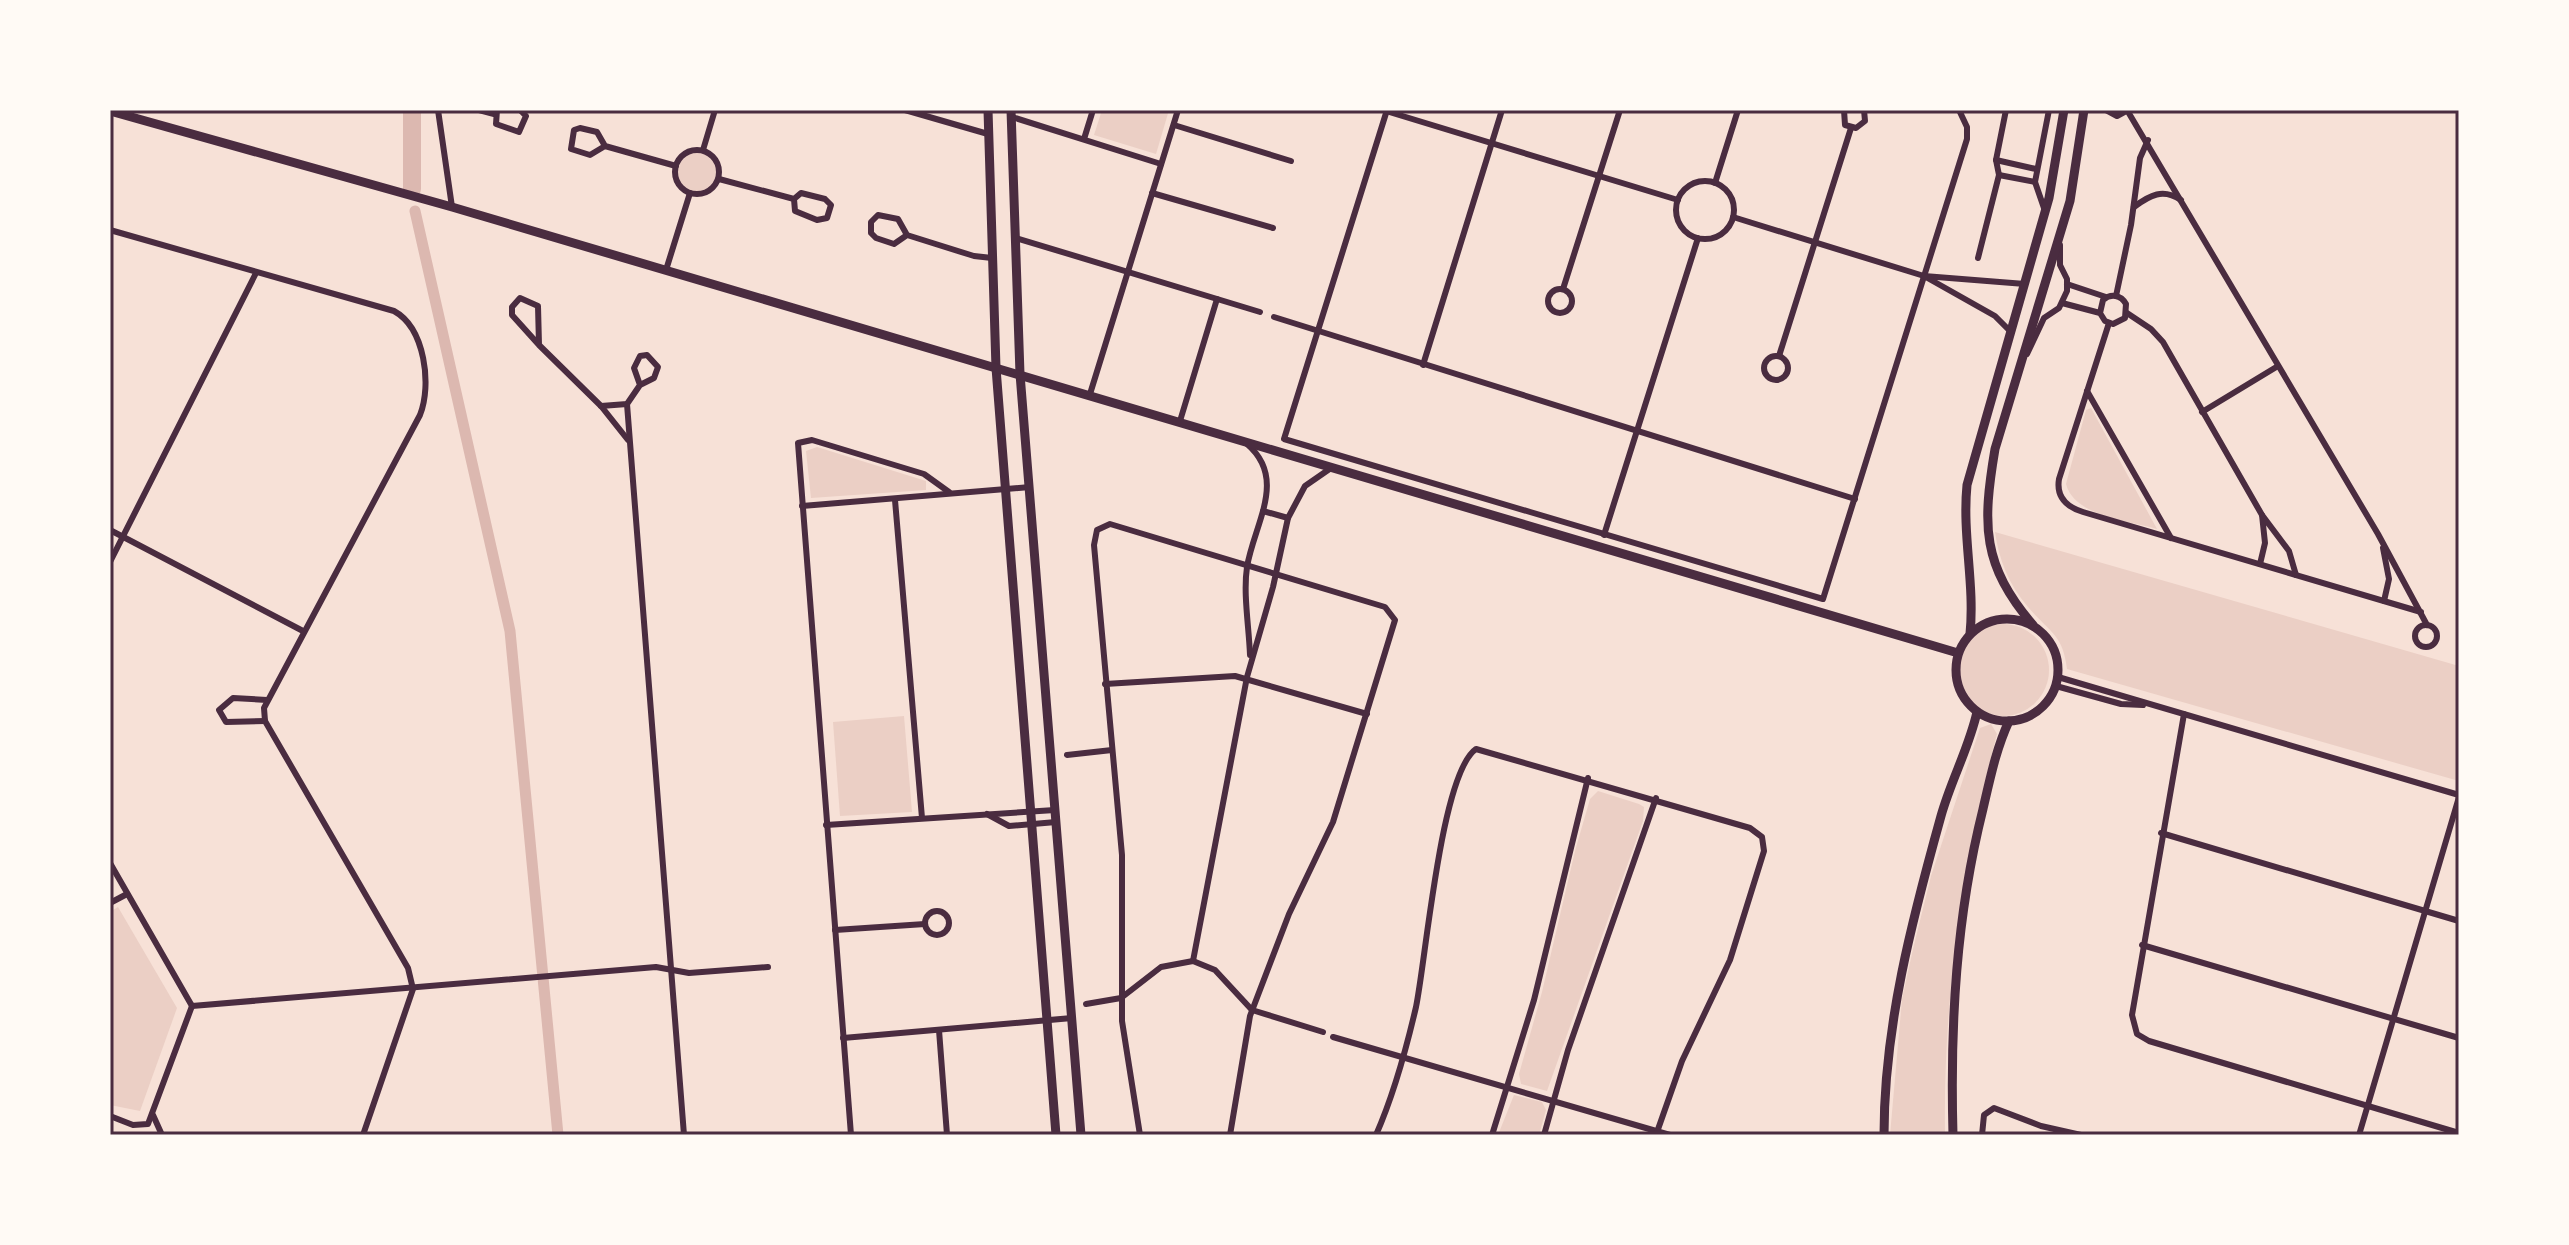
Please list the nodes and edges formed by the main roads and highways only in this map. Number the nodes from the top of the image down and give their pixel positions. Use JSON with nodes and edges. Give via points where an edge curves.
{"nodes":[{"id":1,"x":988,"y":110,"type":"edge"},
{"id":2,"x":2064,"y":110,"type":"edge"},
{"id":3,"x":2084,"y":110,"type":"edge"},
{"id":4,"x":110,"y":111,"type":"edge"},
{"id":5,"x":1012,"y":113,"type":"edge"},
{"id":6,"x":996,"y":368,"type":"junction"},
{"id":7,"x":1020,"y":374,"type":"junction"},
{"id":8,"x":2033,"y":625,"type":"junction"},
{"id":9,"x":1970,"y":634,"type":"junction"},
{"id":10,"x":1958,"y":653,"type":"junction"},
{"id":11,"x":1977,"y":712,"type":"junction"},
{"id":12,"x":2009,"y":721,"type":"junction"},
{"id":13,"x":1056,"y":1135,"type":"edge"},
{"id":14,"x":1081,"y":1135,"type":"edge"},
{"id":15,"x":1884,"y":1135,"type":"edge"},
{"id":16,"x":1953,"y":1135,"type":"edge"}],
"edges":[{"from":1,"to":6,"type":"main road"},
{"from":2,"to":9,"type":"main road","via":[[2045,212],[1967,485]]},
{"from":3,"to":8,"type":"main road","via":[[2078,165],[1993,459],[1988,504],[1999,580]]},
{"from":4,"to":6,"type":"main road"},
{"from":5,"to":7,"type":"main road"},
{"from":6,"to":7,"type":"main road"},
{"from":6,"to":13,"type":"main road"},
{"from":7,"to":10,"type":"main road"},
{"from":7,"to":14,"type":"main road"},
{"from":8,"to":9,"type":"main road","via":[[2007,618]]},
{"from":8,"to":12,"type":"main road","via":[[2053,647],[2057,682],[2038,711]]},
{"from":9,"to":10,"type":"main road"},
{"from":10,"to":11,"type":"main road","via":[[1956,679]]},
{"from":11,"to":12,"type":"main road"},
{"from":11,"to":15,"type":"main road","via":[[1941,817],[1903,966],[1888,1051]]},
{"from":12,"to":16,"type":"main road","via":[[1976,835],[1960,925],[1951,1043]]}]}
